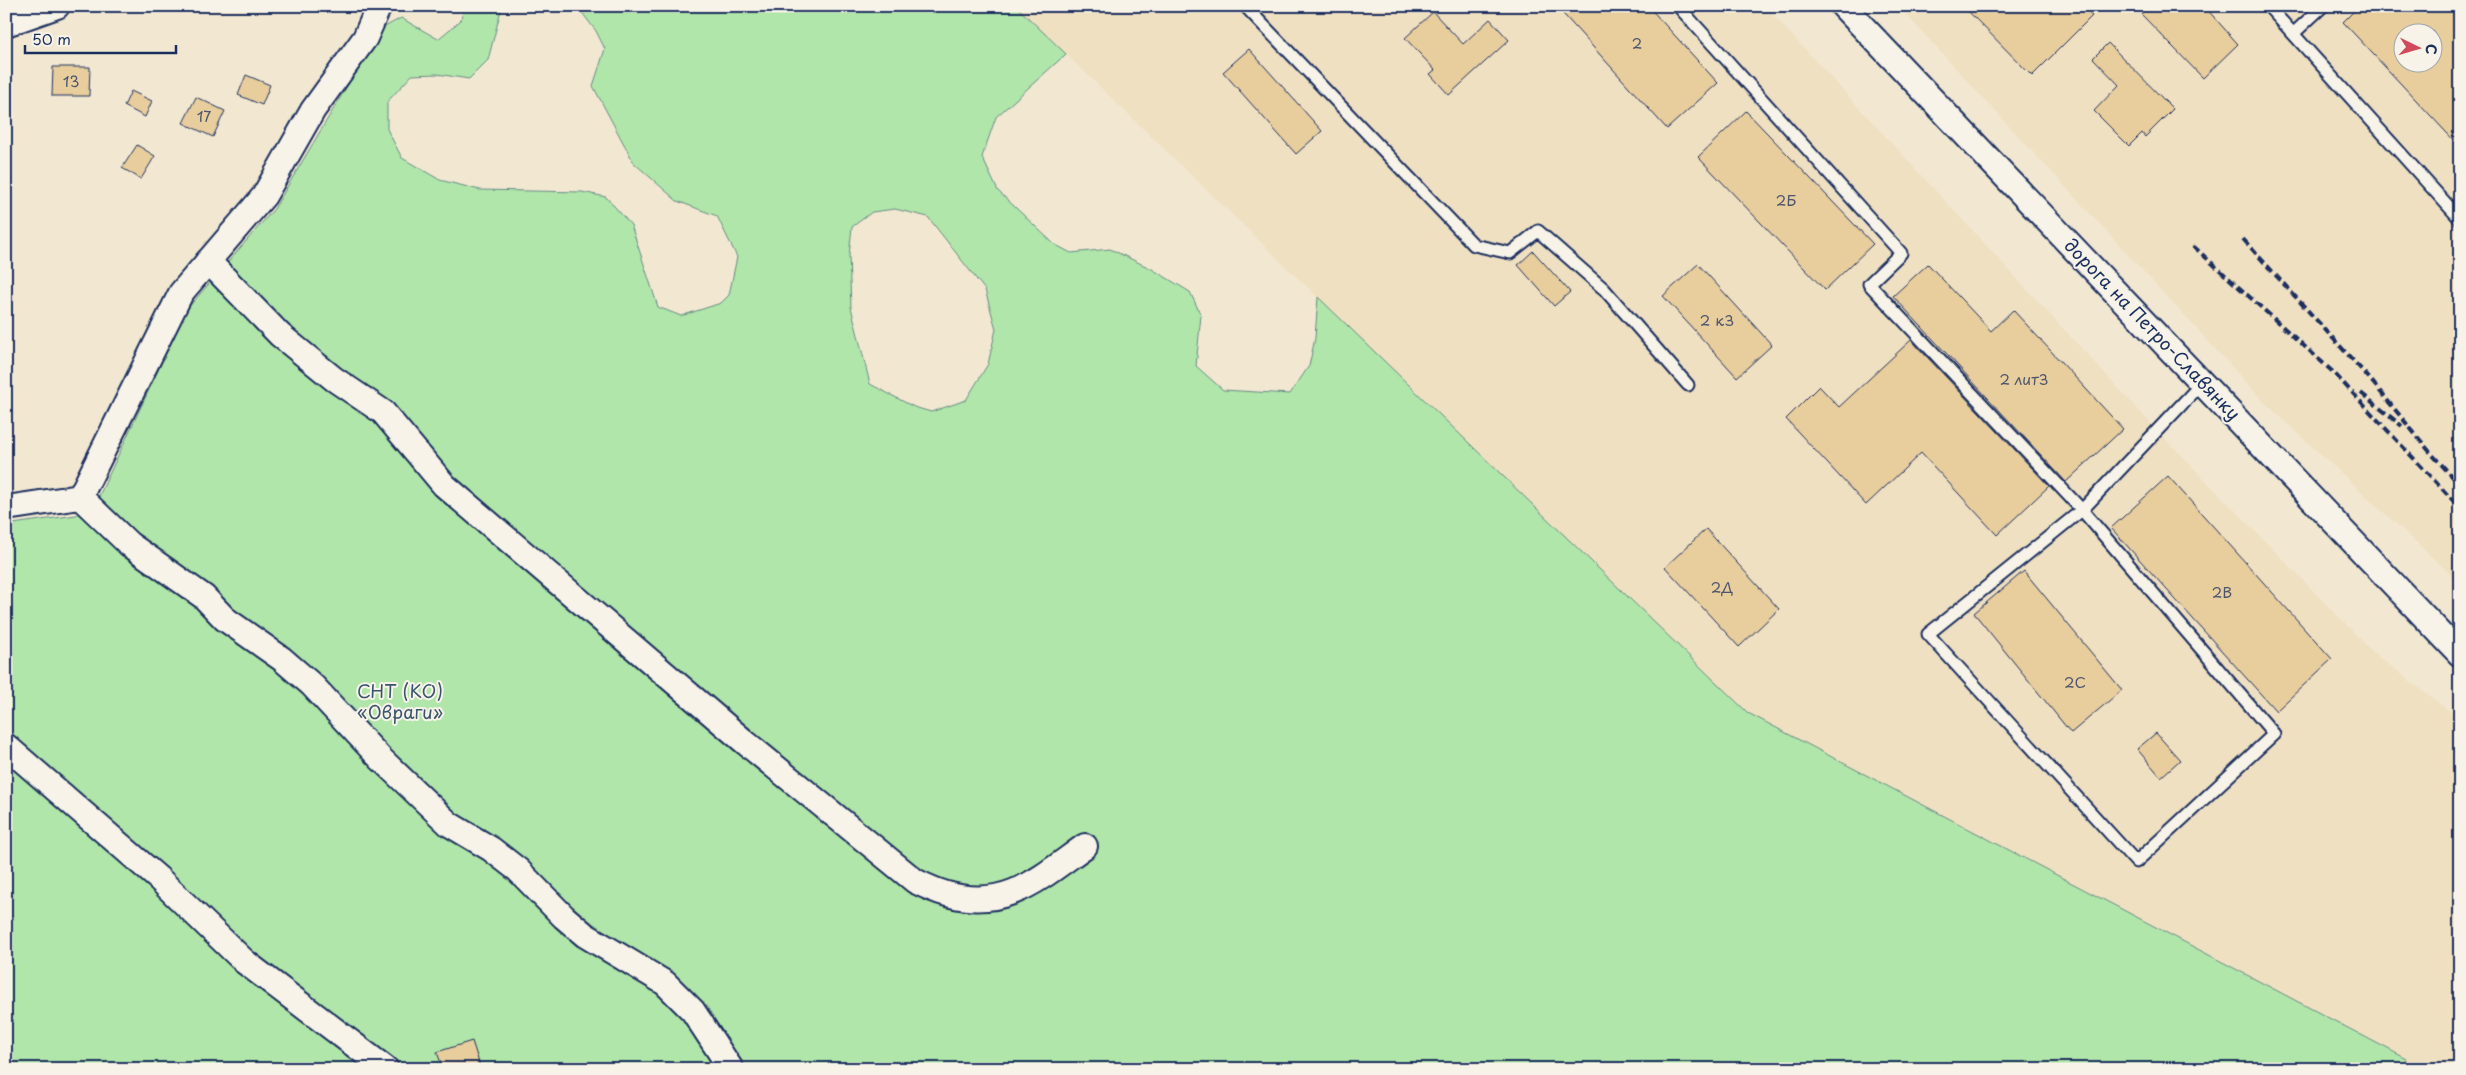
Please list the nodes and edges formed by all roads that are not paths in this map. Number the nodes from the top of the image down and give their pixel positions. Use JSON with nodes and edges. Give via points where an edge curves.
{"nodes":[{"id":1,"x":57,"y":6,"type":"edge"},
{"id":2,"x":379,"y":6,"type":"edge"},
{"id":3,"x":1245,"y":6,"type":"edge"},
{"id":4,"x":1678,"y":6,"type":"edge"},
{"id":5,"x":1843,"y":6,"type":"edge"},
{"id":6,"x":2268,"y":6,"type":"edge"},
{"id":7,"x":2323,"y":6,"type":"edge"},
{"id":8,"x":6,"y":24,"type":"edge"},
{"id":9,"x":2294,"y":33,"type":"junction"},
{"id":10,"x":2460,"y":220,"type":"edge"},
{"id":11,"x":208,"y":261,"type":"junction"},
{"id":12,"x":2202,"y":383,"type":"junction"},
{"id":13,"x":1688,"y":385,"type":"dead end"},
{"id":14,"x":80,"y":497,"type":"junction"},
{"id":15,"x":6,"y":508,"type":"edge"},
{"id":16,"x":2082,"y":510,"type":"junction"},
{"id":17,"x":2460,"y":654,"type":"edge"},
{"id":18,"x":6,"y":746,"type":"edge"},
{"id":19,"x":1085,"y":846,"type":"dead end"},
{"id":20,"x":386,"y":1069,"type":"edge"},
{"id":21,"x":731,"y":1069,"type":"edge"}],
"edges":[{"from":1,"to":8,"type":"street"},
{"from":2,"to":11,"type":"street","via":[[365,38],[313,110],[264,196]]},
{"from":3,"to":13,"type":"lane","via":[[1474,245],[1510,253],[1538,231],[1604,289]]},
{"from":4,"to":16,"type":"lane","via":[[1901,252],[1869,284]]},
{"from":5,"to":12,"type":"street","name":"дорога на Петро-Славянку"},
{"from":6,"to":9,"type":"lane"},
{"from":7,"to":9,"type":"lane"},
{"from":9,"to":10,"type":"lane"},
{"from":11,"to":14,"type":"street","via":[[181,293]]},
{"from":11,"to":19,"type":"street","via":[[280,335],[334,379],[383,412],[444,485],[746,743],[915,881],[947,894],[980,900],[1012,894]]},
{"from":12,"to":16,"type":"lane"},
{"from":12,"to":17,"type":"street","name":"дорога на Петро-Славянку"},
{"from":14,"to":15,"type":"street"},
{"from":14,"to":21,"type":"street","via":[[128,544],[204,597],[225,619],[282,659],[312,685],[381,759],[449,824],[498,854],[585,935],[665,983],[692,1011]]},
{"from":16,"to":16,"type":"lane","via":[[1928,634],[2136,862],[2274,734]]},
{"from":18,"to":20,"type":"street","via":[[158,878],[245,962]]}]}
